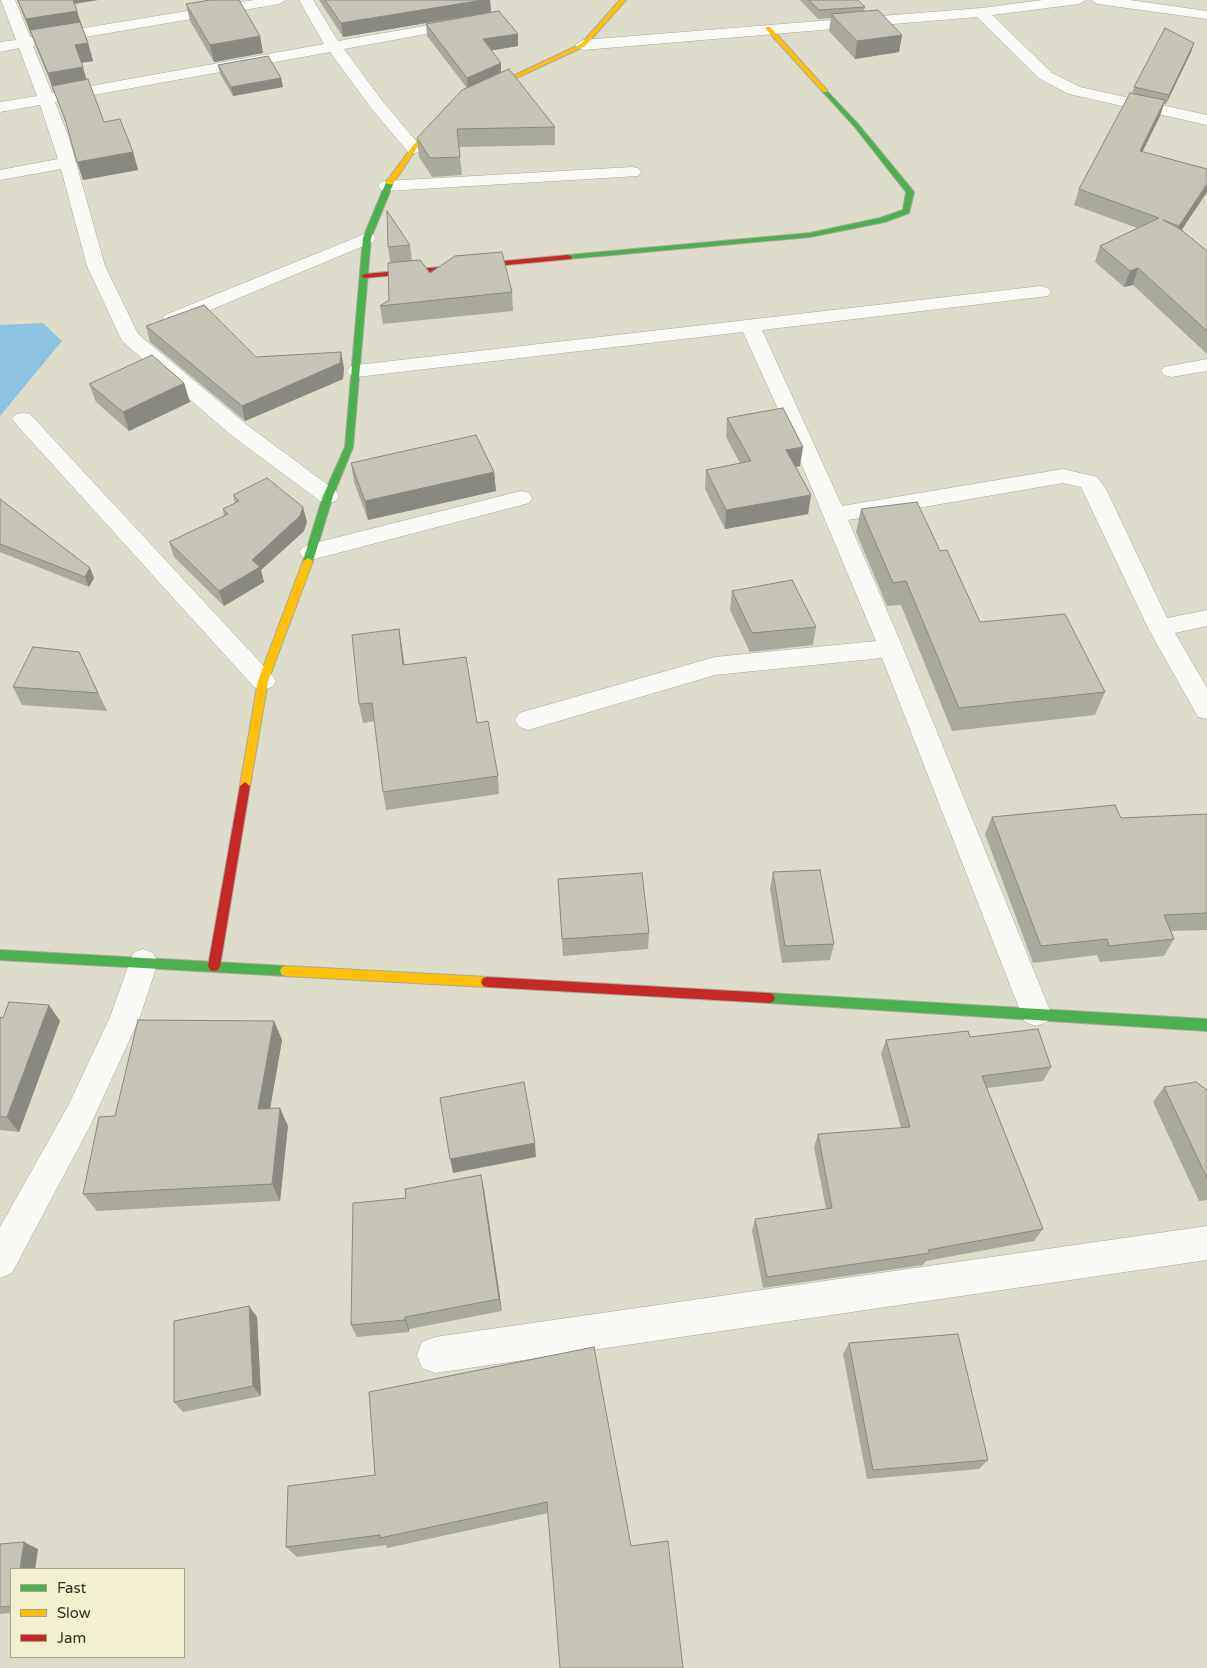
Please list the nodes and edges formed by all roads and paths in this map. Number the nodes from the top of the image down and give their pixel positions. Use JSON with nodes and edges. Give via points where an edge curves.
{"nodes":[{"id":1,"x":8,"y":0,"type":"edge"},
{"id":2,"x":280,"y":0,"type":"edge"},
{"id":3,"x":306,"y":0,"type":"edge"},
{"id":4,"x":623,"y":0,"type":"edge"},
{"id":5,"x":1079,"y":0,"type":"edge"},
{"id":6,"x":1098,"y":0,"type":"edge"},
{"id":7,"x":981,"y":12,"type":"junction"},
{"id":8,"x":1207,"y":15,"type":"edge"},
{"id":9,"x":475,"y":21,"type":"edge"},
{"id":10,"x":768,"y":28,"type":"junction"},
{"id":11,"x":24,"y":43,"type":"junction"},
{"id":12,"x":583,"y":45,"type":"junction"},
{"id":13,"x":0,"y":47,"type":"edge"},
{"id":14,"x":334,"y":47,"type":"junction"},
{"id":15,"x":468,"y":98,"type":"edge"},
{"id":16,"x":46,"y":99,"type":"junction"},
{"id":17,"x":451,"y":106,"type":"edge"},
{"id":18,"x":0,"y":107,"type":"edge"},
{"id":19,"x":1207,"y":120,"type":"edge"},
{"id":20,"x":414,"y":148,"type":"junction"},
{"id":21,"x":68,"y":162,"type":"junction"},
{"id":22,"x":632,"y":172,"type":"dead end"},
{"id":23,"x":0,"y":175,"type":"edge"},
{"id":24,"x":387,"y":186,"type":"junction"},
{"id":25,"x":367,"y":238,"type":"junction"},
{"id":26,"x":365,"y":276,"type":"junction"},
{"id":27,"x":1040,"y":292,"type":"dead end"},
{"id":28,"x":750,"y":326,"type":"junction"},
{"id":29,"x":144,"y":331,"type":"junction"},
{"id":30,"x":1207,"y":365,"type":"edge"},
{"id":31,"x":357,"y":371,"type":"junction"},
{"id":32,"x":1171,"y":371,"type":"dead end"},
{"id":33,"x":23,"y":420,"type":"dead end"},
{"id":34,"x":328,"y":496,"type":"junction"},
{"id":35,"x":521,"y":498,"type":"dead end"},
{"id":36,"x":833,"y":515,"type":"junction"},
{"id":37,"x":311,"y":552,"type":"junction"},
{"id":38,"x":1207,"y":618,"type":"edge"},
{"id":39,"x":1160,"y":628,"type":"junction"},
{"id":40,"x":892,"y":648,"type":"junction"},
{"id":41,"x":263,"y":681,"type":"junction"},
{"id":42,"x":1207,"y":710,"type":"edge"},
{"id":43,"x":528,"y":720,"type":"dead end"},
{"id":44,"x":0,"y":955,"type":"edge"},
{"id":45,"x":143,"y":962,"type":"junction"},
{"id":46,"x":214,"y":966,"type":"junction"},
{"id":47,"x":1036,"y":1013,"type":"junction"},
{"id":48,"x":1207,"y":1025,"type":"edge"},
{"id":49,"x":1207,"y":1243,"type":"edge"},
{"id":50,"x":0,"y":1261,"type":"edge"},
{"id":51,"x":435,"y":1355,"type":"dead end"}],
"edges":[{"from":1,"to":11,"type":"street"},
{"from":2,"to":11,"type":"street"},
{"from":3,"to":14,"type":"street"},
{"from":4,"to":12,"type":"street"},
{"from":5,"to":7,"type":"street"},
{"from":6,"to":8,"type":"street"},
{"from":7,"to":10,"type":"street"},
{"from":7,"to":19,"type":"street","via":[[1046,76],[1075,91]]},
{"from":9,"to":14,"type":"street"},
{"from":10,"to":12,"type":"street"},
{"from":10,"to":26,"type":"street","via":[[856,125],[910,192],[906,212],[810,235]]},
{"from":11,"to":13,"type":"street"},
{"from":11,"to":16,"type":"street"},
{"from":12,"to":15,"type":"street"},
{"from":14,"to":16,"type":"street"},
{"from":14,"to":20,"type":"street"},
{"from":16,"to":18,"type":"street"},
{"from":16,"to":21,"type":"street"},
{"from":17,"to":20,"type":"street"},
{"from":20,"to":24,"type":"street"},
{"from":21,"to":23,"type":"street"},
{"from":21,"to":29,"type":"street","via":[[96,266]]},
{"from":22,"to":24,"type":"street"},
{"from":24,"to":25,"type":"street"},
{"from":25,"to":26,"type":"street"},
{"from":25,"to":29,"type":"street"},
{"from":26,"to":31,"type":"street"},
{"from":27,"to":28,"type":"street"},
{"from":28,"to":31,"type":"street"},
{"from":28,"to":36,"type":"street"},
{"from":29,"to":34,"type":"street","via":[[239,430]]},
{"from":30,"to":32,"type":"street"},
{"from":31,"to":34,"type":"street","via":[[349,447]]},
{"from":33,"to":41,"type":"street"},
{"from":34,"to":37,"type":"street"},
{"from":35,"to":37,"type":"street"},
{"from":36,"to":39,"type":"street","via":[[1063,476],[1077,477],[1095,489]]},
{"from":36,"to":40,"type":"street"},
{"from":37,"to":41,"type":"street"},
{"from":38,"to":39,"type":"street"},
{"from":39,"to":42,"type":"street"},
{"from":40,"to":43,"type":"street","via":[[715,666]]},
{"from":40,"to":47,"type":"street"},
{"from":41,"to":46,"type":"street"},
{"from":44,"to":45,"type":"street"},
{"from":45,"to":46,"type":"street"},
{"from":45,"to":50,"type":"street","via":[[125,1017],[79,1116]]},
{"from":46,"to":47,"type":"street"},
{"from":47,"to":48,"type":"street"},
{"from":49,"to":51,"type":"street"}]}
